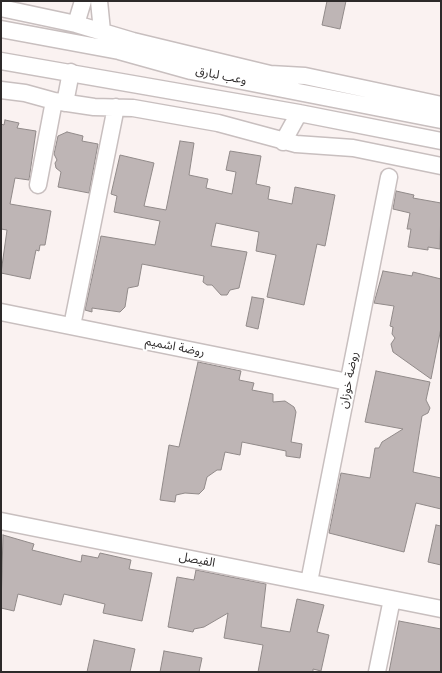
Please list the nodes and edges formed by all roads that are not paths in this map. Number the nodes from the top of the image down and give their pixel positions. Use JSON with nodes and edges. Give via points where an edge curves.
{"nodes":[{"id":1,"x":84,"y":1,"type":"edge"},
{"id":2,"x":99,"y":1,"type":"edge"},
{"id":3,"x":1,"y":8,"type":"edge"},
{"id":4,"x":76,"y":24,"type":"junction"},
{"id":5,"x":1,"y":29,"type":"edge"},
{"id":6,"x":102,"y":31,"type":"junction"},
{"id":7,"x":1,"y":35,"type":"edge"},
{"id":8,"x":40,"y":37,"type":"junction"},
{"id":9,"x":1,"y":61,"type":"edge"},
{"id":10,"x":71,"y":72,"type":"junction"},
{"id":11,"x":322,"y":82,"type":"junction"},
{"id":12,"x":1,"y":90,"type":"edge"},
{"id":13,"x":307,"y":93,"type":"junction"},
{"id":14,"x":59,"y":102,"type":"junction"},
{"id":15,"x":441,"y":105,"type":"edge"},
{"id":16,"x":116,"y":107,"type":"junction"},
{"id":17,"x":299,"y":113,"type":"junction"},
{"id":18,"x":441,"y":120,"type":"edge"},
{"id":19,"x":441,"y":141,"type":"edge"},
{"id":20,"x":283,"y":142,"type":"junction"},
{"id":21,"x":381,"y":154,"type":"junction"},
{"id":22,"x":403,"y":158,"type":"junction"},
{"id":23,"x":441,"y":166,"type":"edge"},
{"id":24,"x":389,"y":177,"type":"junction"},
{"id":25,"x":38,"y":185,"type":"dead end"},
{"id":26,"x":1,"y":312,"type":"edge"},
{"id":27,"x":72,"y":326,"type":"junction"},
{"id":28,"x":348,"y":382,"type":"junction"},
{"id":29,"x":1,"y":521,"type":"edge"},
{"id":30,"x":309,"y":582,"type":"junction"},
{"id":31,"x":392,"y":599,"type":"junction"},
{"id":32,"x":441,"y":609,"type":"edge"},
{"id":33,"x":377,"y":672,"type":"edge"}],
"edges":[{"from":1,"to":4,"type":"street"},
{"from":2,"to":6,"type":"street"},
{"from":3,"to":4,"type":"street"},
{"from":4,"to":6,"type":"street"},
{"from":5,"to":8,"type":"street","name":"وعب لبارق"},
{"from":6,"to":11,"type":"street","via":[[270,74],[294,74]]},
{"from":7,"to":8,"type":"street"},
{"from":8,"to":13,"type":"street","name":"وعب لبارق"},
{"from":9,"to":10,"type":"street","name":"وعب لبارق"},
{"from":10,"to":14,"type":"street"},
{"from":10,"to":17,"type":"street","name":"وعب لبارق"},
{"from":11,"to":13,"type":"street"},
{"from":11,"to":15,"type":"street"},
{"from":12,"to":14,"type":"street"},
{"from":13,"to":18,"type":"street","name":"وعب لبارق"},
{"from":14,"to":16,"type":"street"},
{"from":14,"to":25,"type":"street"},
{"from":16,"to":20,"type":"street","via":[[218,122]]},
{"from":16,"to":27,"type":"street"},
{"from":17,"to":19,"type":"street","name":"وعب لبارق"},
{"from":17,"to":20,"type":"street"},
{"from":20,"to":21,"type":"street","via":[[337,146]]},
{"from":21,"to":22,"type":"street"},
{"from":21,"to":24,"type":"street","via":[[382,166]]},
{"from":22,"to":23,"type":"street"},
{"from":22,"to":24,"type":"street","via":[[398,170]]},
{"from":24,"to":28,"type":"street","name":"روضة خوزان"},
{"from":26,"to":27,"type":"street","name":"روضة اشميم"},
{"from":27,"to":28,"type":"street","name":"روضة اشميم"},
{"from":28,"to":30,"type":"street","name":"روضة خوزان"},
{"from":29,"to":30,"type":"street","name":"الفيصل"},
{"from":30,"to":31,"type":"street","name":"الفيصل"},
{"from":31,"to":32,"type":"street","name":"الفيصل"},
{"from":31,"to":33,"type":"street"}]}
